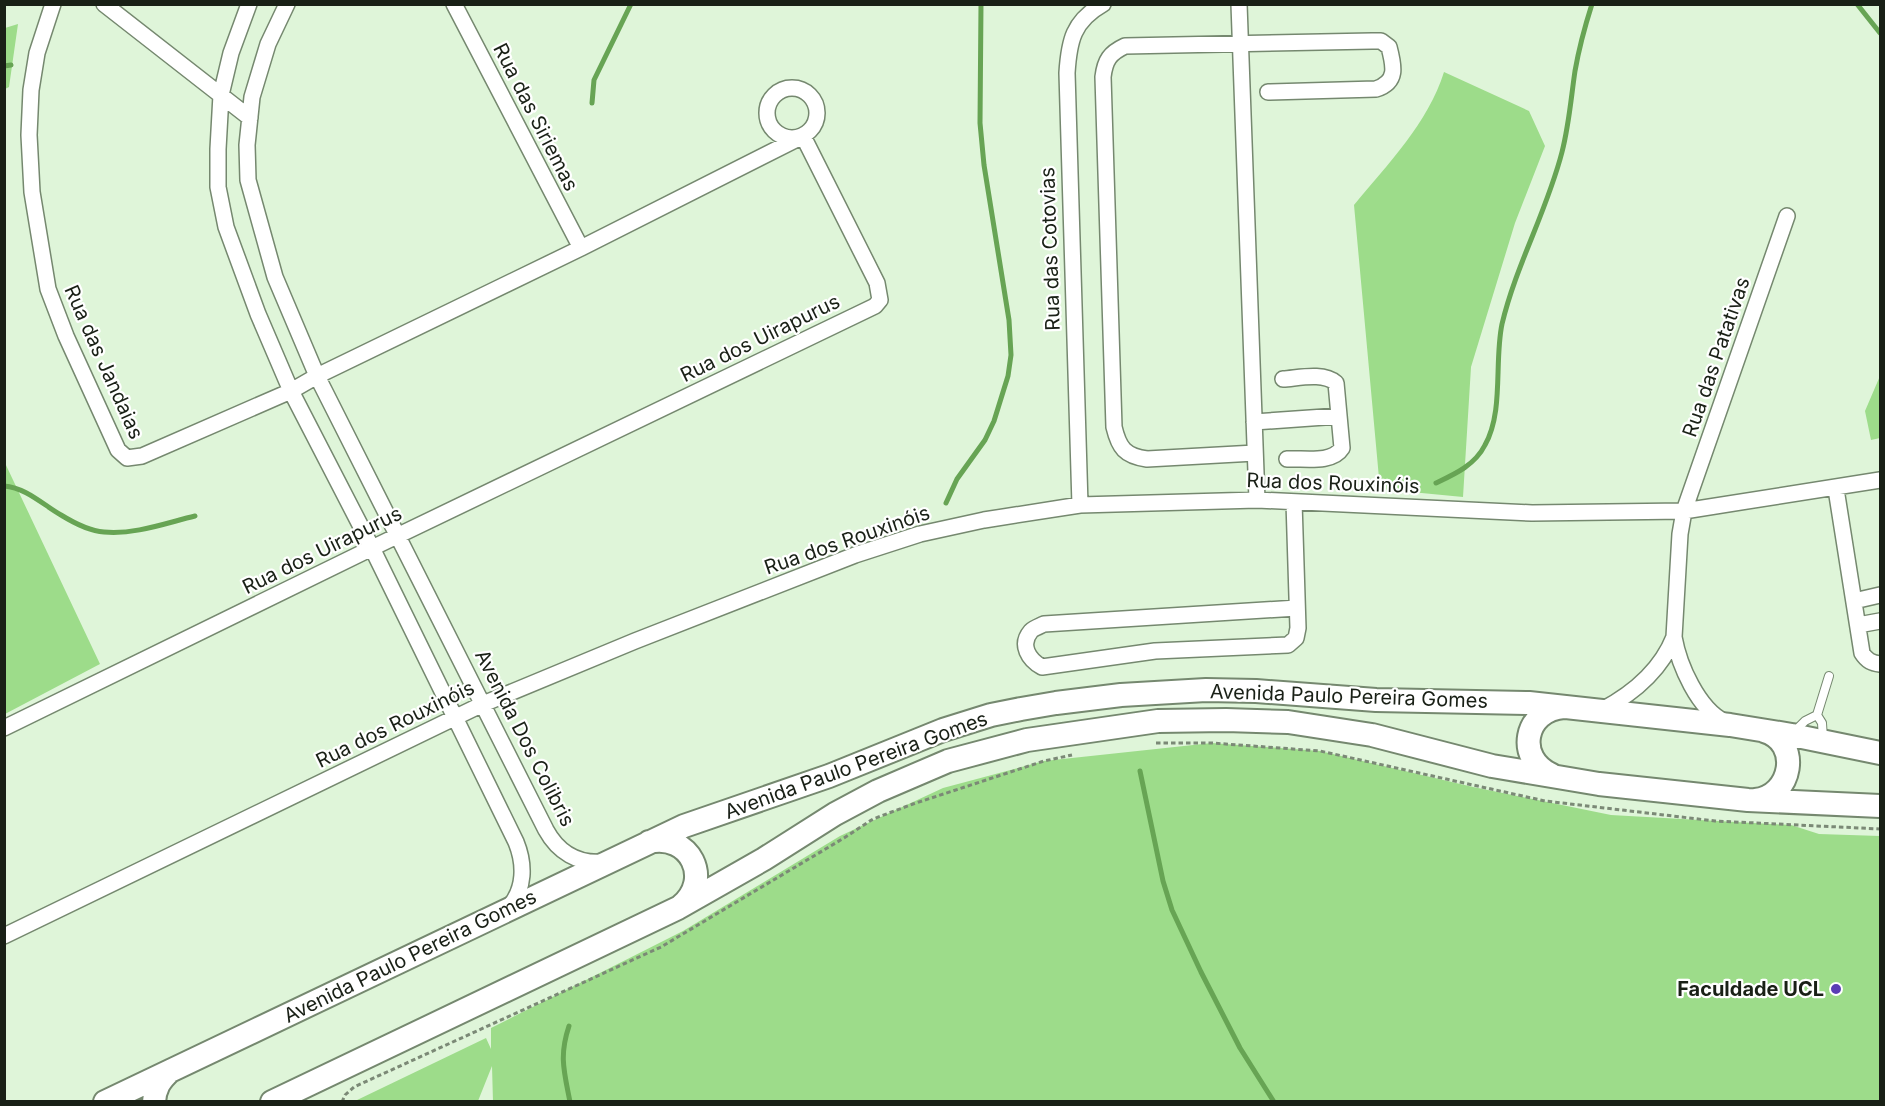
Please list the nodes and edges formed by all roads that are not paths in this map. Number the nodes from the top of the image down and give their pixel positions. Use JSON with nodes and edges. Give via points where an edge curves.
{"nodes":[{"id":1,"x":53,"y":4,"type":"edge"},
{"id":2,"x":104,"y":4,"type":"edge"},
{"id":3,"x":249,"y":4,"type":"edge"},
{"id":4,"x":286,"y":4,"type":"edge"},
{"id":5,"x":454,"y":4,"type":"edge"},
{"id":6,"x":1103,"y":4,"type":"edge"},
{"id":7,"x":1239,"y":4,"type":"edge"},
{"id":8,"x":1241,"y":44,"type":"junction"},
{"id":9,"x":1269,"y":92,"type":"dead end"},
{"id":10,"x":221,"y":95,"type":"junction"},
{"id":11,"x":250,"y":118,"type":"junction"},
{"id":12,"x":1787,"y":216,"type":"dead end"},
{"id":13,"x":581,"y":249,"type":"junction"},
{"id":14,"x":317,"y":376,"type":"junction"},
{"id":15,"x":1283,"y":380,"type":"dead end"},
{"id":16,"x":291,"y":391,"type":"junction"},
{"id":17,"x":1339,"y":416,"type":"junction"},
{"id":18,"x":1254,"y":422,"type":"junction"},
{"id":19,"x":1255,"y":453,"type":"junction"},
{"id":20,"x":1287,"y":459,"type":"dead end"},
{"id":21,"x":1881,"y":480,"type":"edge"},
{"id":22,"x":1836,"y":489,"type":"junction"},
{"id":23,"x":1257,"y":500,"type":"junction"},
{"id":24,"x":1294,"y":502,"type":"junction"},
{"id":25,"x":1080,"y":506,"type":"junction"},
{"id":26,"x":1684,"y":511,"type":"junction"},
{"id":27,"x":399,"y":536,"type":"junction"},
{"id":28,"x":372,"y":548,"type":"junction"},
{"id":29,"x":1881,"y":595,"type":"edge"},
{"id":30,"x":1854,"y":601,"type":"junction"},
{"id":31,"x":1297,"y":608,"type":"junction"},
{"id":32,"x":1881,"y":621,"type":"edge"},
{"id":33,"x":1858,"y":625,"type":"junction"},
{"id":34,"x":1674,"y":637,"type":"junction"},
{"id":35,"x":1881,"y":664,"type":"edge"},
{"id":36,"x":1829,"y":676,"type":"dead end"},
{"id":37,"x":483,"y":704,"type":"junction"},
{"id":38,"x":1569,"y":707,"type":"junction"},
{"id":39,"x":1601,"y":710,"type":"junction"},
{"id":40,"x":1817,"y":715,"type":"junction"},
{"id":41,"x":455,"y":718,"type":"junction"},
{"id":42,"x":1730,"y":725,"type":"junction"},
{"id":43,"x":4,"y":728,"type":"edge"},
{"id":44,"x":1757,"y":729,"type":"junction"},
{"id":45,"x":1792,"y":735,"type":"junction"},
{"id":46,"x":1822,"y":741,"type":"junction"},
{"id":47,"x":1881,"y":753,"type":"edge"},
{"id":48,"x":1556,"y":777,"type":"junction"},
{"id":49,"x":1748,"y":800,"type":"junction"},
{"id":50,"x":1881,"y":806,"type":"edge"},
{"id":51,"x":644,"y":843,"type":"junction"},
{"id":52,"x":606,"y":862,"type":"junction"},
{"id":53,"x":509,"y":908,"type":"junction"},
{"id":54,"x":678,"y":908,"type":"junction"},
{"id":55,"x":4,"y":936,"type":"edge"},
{"id":56,"x":171,"y":1070,"type":"junction"},
{"id":57,"x":105,"y":1101,"type":"edge"},
{"id":58,"x":154,"y":1101,"type":"edge"},
{"id":59,"x":272,"y":1101,"type":"edge"}],
"edges":[{"from":1,"to":16,"type":"street","name":"Rua das Jandaias","via":[[31,90],[32,192],[48,289],[118,450],[127,458],[142,456]]},
{"from":2,"to":10,"type":"street"},
{"from":3,"to":10,"type":"street"},
{"from":4,"to":11,"type":"street","name":"Avenida Dos Colibris","via":[[268,44],[252,97]]},
{"from":5,"to":13,"type":"street","name":"Rua das Siriemas"},
{"from":6,"to":25,"type":"street","name":"Rua das Cotovias","via":[[1083,19],[1073,34],[1066,73]]},
{"from":7,"to":8,"type":"street"},
{"from":8,"to":9,"type":"street","via":[[1381,41],[1389,48],[1393,72],[1385,86]]},
{"from":8,"to":18,"type":"street"},
{"from":8,"to":19,"type":"street","via":[[1125,46],[1113,52],[1105,63],[1114,427],[1123,450],[1135,457]]},
{"from":10,"to":11,"type":"street"},
{"from":10,"to":16,"type":"street","via":[[218,187],[226,227]]},
{"from":11,"to":14,"type":"street","name":"Avenida Dos Colibris","via":[[248,180],[260,227],[275,277]]},
{"from":12,"to":26,"type":"street","name":"Rua das Patativas"},
{"from":13,"to":14,"type":"street","name":"Rua dos Uirapurus"},
{"from":13,"to":27,"type":"street","name":"Rua dos Uirapurus","via":[[803,136],[877,283],[880,300],[875,306]]},
{"from":14,"to":16,"type":"street","name":"Rua das Jandaias"},
{"from":14,"to":27,"type":"street","name":"Avenida Dos Colibris"},
{"from":15,"to":17,"type":"street","via":[[1330,378],[1337,391]]},
{"from":16,"to":28,"type":"street"},
{"from":17,"to":18,"type":"street"},
{"from":17,"to":20,"type":"street","via":[[1342,448],[1338,455]]},
{"from":18,"to":19,"type":"street"},
{"from":19,"to":23,"type":"street"},
{"from":21,"to":22,"type":"street","name":"Rua dos Rouxinóis"},
{"from":22,"to":26,"type":"street","name":"Rua dos Rouxinóis"},
{"from":22,"to":30,"type":"street"},
{"from":23,"to":24,"type":"street","name":"Rua dos Rouxinóis"},
{"from":23,"to":25,"type":"street","name":"Rua dos Rouxinóis"},
{"from":24,"to":26,"type":"street","name":"Rua dos Rouxinóis","via":[[1532,513]]},
{"from":24,"to":31,"type":"street"},
{"from":25,"to":37,"type":"street","name":"Rua dos Rouxinóis","via":[[984,520],[920,534],[855,555]]},
{"from":26,"to":34,"type":"street","name":"Rua das Patativas"},
{"from":27,"to":28,"type":"street","name":"Rua dos Uirapurus"},
{"from":27,"to":37,"type":"street","name":"Avenida Dos Colibris"},
{"from":28,"to":41,"type":"street"},
{"from":28,"to":43,"type":"street","name":"Rua dos Uirapurus"},
{"from":29,"to":30,"type":"street"},
{"from":30,"to":33,"type":"street"},
{"from":31,"to":31,"type":"street","via":[[1296,638],[1288,645],[1276,647],[1155,651],[1042,667],[1028,656],[1025,644],[1031,631],[1044,624]]},
{"from":32,"to":33,"type":"street"},
{"from":33,"to":35,"type":"street","via":[[1862,653],[1871,662]]},
{"from":34,"to":39,"type":"street","via":[[1640,685]]},
{"from":34,"to":42,"type":"street","via":[[1680,661],[1701,700],[1713,715]]},
{"from":36,"to":40,"type":"lane"},
{"from":37,"to":41,"type":"street","name":"Rua dos Rouxinóis"},
{"from":37,"to":52,"type":"street","name":"Avenida Dos Colibris","via":[[552,841],[580,860]]},
{"from":38,"to":39,"type":"main road","name":"Avenida Paulo Pereira Gomes"},
{"from":38,"to":48,"type":"main road","via":[[1544,713],[1530,734],[1532,758],[1546,773]]},
{"from":38,"to":51,"type":"main road","name":"Avenida Paulo Pereira Gomes","via":[[1215,690],[1150,692],[1056,703],[942,730],[853,767]]},
{"from":39,"to":42,"type":"main road","name":"Avenida Paulo Pereira Gomes"},
{"from":40,"to":45,"type":"lane"},
{"from":40,"to":46,"type":"lane","via":[[1822,723]]},
{"from":41,"to":53,"type":"street","via":[[520,854],[522,881]]},
{"from":41,"to":55,"type":"street","name":"Rua dos Rouxinóis"},
{"from":42,"to":44,"type":"main road","name":"Avenida Paulo Pereira Gomes"},
{"from":44,"to":45,"type":"main road","name":"Avenida Paulo Pereira Gomes"},
{"from":44,"to":49,"type":"main road","via":[[1778,739],[1789,758],[1789,770],[1779,790],[1759,800]]},
{"from":45,"to":46,"type":"main road","name":"Avenida Paulo Pereira Gomes"},
{"from":46,"to":47,"type":"main road","name":"Avenida Paulo Pereira Gomes"},
{"from":48,"to":49,"type":"main road","name":"Avenida Paulo Pereira Gomes"},
{"from":48,"to":54,"type":"main road","name":"Avenida Paulo Pereira Gomes","via":[[1492,766],[1372,735],[1288,722],[1158,721],[1089,730],[988,749],[911,776],[835,814]]},
{"from":49,"to":50,"type":"main road","name":"Avenida Paulo Pereira Gomes"},
{"from":51,"to":52,"type":"main road","name":"Avenida Paulo Pereira Gomes"},
{"from":51,"to":54,"type":"main road","via":[[671,842],[686,850],[692,860],[696,882]]},
{"from":52,"to":53,"type":"main road","name":"Avenida Paulo Pereira Gomes"},
{"from":53,"to":56,"type":"main road","name":"Avenida Paulo Pereira Gomes"},
{"from":54,"to":59,"type":"main road","name":"Avenida Paulo Pereira Gomes"},
{"from":56,"to":57,"type":"main road","name":"Avenida Paulo Pereira Gomes"},
{"from":56,"to":58,"type":"main road","via":[[162,1078]]}]}
